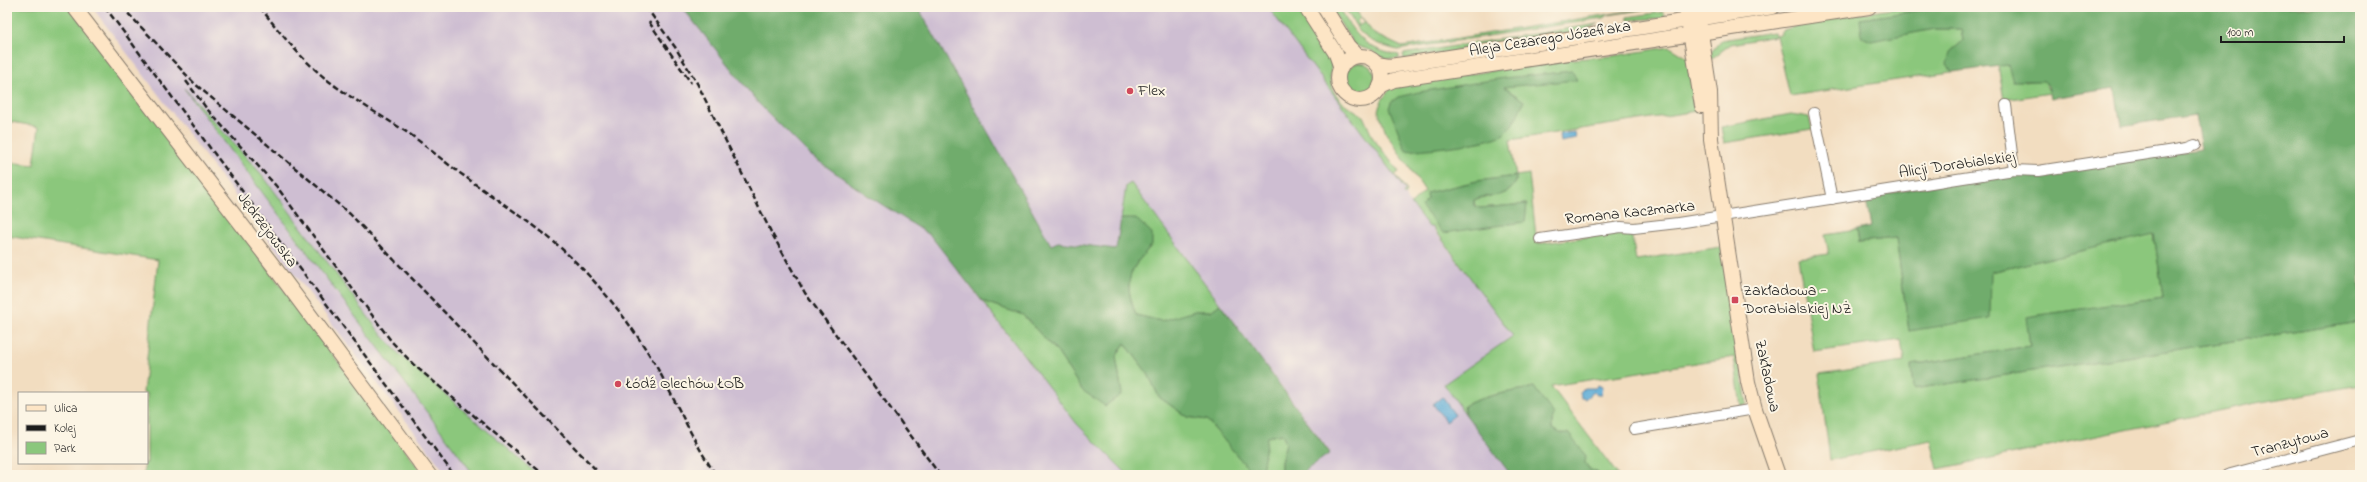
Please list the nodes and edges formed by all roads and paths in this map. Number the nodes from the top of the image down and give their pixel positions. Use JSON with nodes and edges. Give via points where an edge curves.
{"nodes":[{"id":1,"x":74,"y":7,"type":"edge"},
{"id":2,"x":1306,"y":7,"type":"edge"},
{"id":3,"x":1324,"y":7,"type":"edge"},
{"id":4,"x":1773,"y":7,"type":"edge"},
{"id":5,"x":1869,"y":7,"type":"edge"},
{"id":6,"x":1692,"y":13,"type":"edge"},
{"id":7,"x":1696,"y":34,"type":"junction"},
{"id":8,"x":1358,"y":56,"type":"junction"},
{"id":9,"x":1377,"y":64,"type":"junction"},
{"id":10,"x":1341,"y":68,"type":"junction"},
{"id":11,"x":1380,"y":86,"type":"junction"},
{"id":12,"x":2006,"y":105,"type":"dead end"},
{"id":13,"x":1814,"y":113,"type":"dead end"},
{"id":14,"x":2195,"y":145,"type":"dead end"},
{"id":15,"x":2014,"y":170,"type":"junction"},
{"id":16,"x":1832,"y":199,"type":"junction"},
{"id":17,"x":1722,"y":217,"type":"junction"},
{"id":18,"x":1540,"y":238,"type":"dead end"},
{"id":19,"x":1754,"y":409,"type":"junction"},
{"id":20,"x":1634,"y":429,"type":"dead end"},
{"id":21,"x":2360,"y":440,"type":"edge"},
{"id":22,"x":429,"y":475,"type":"edge"},
{"id":23,"x":1778,"y":475,"type":"edge"},
{"id":24,"x":2227,"y":475,"type":"edge"}],
"edges":[{"from":1,"to":22,"type":"street","name":"Jędrzejowska","via":[[272,264]]},
{"from":2,"to":10,"type":"street","via":[[1336,54]]},
{"from":3,"to":8,"type":"street","via":[[1348,46]]},
{"from":4,"to":6,"type":"street","name":"Aleja Cezarego Józefiaka"},
{"from":5,"to":7,"type":"street","name":"Aleja Cezarego Józefiaka"},
{"from":6,"to":7,"type":"street","name":"Zakładowa"},
{"from":6,"to":9,"type":"street","name":"Aleja Cezarego Józefiaka","via":[[1400,64]]},
{"from":7,"to":11,"type":"street","name":"Aleja Cezarego Józefiaka","via":[[1394,80]]},
{"from":7,"to":17,"type":"street","name":"Zakładowa","via":[[1704,113],[1711,139]]},
{"from":8,"to":9,"type":"street","via":[[1367,57]]},
{"from":8,"to":10,"type":"street","via":[[1351,58]]},
{"from":9,"to":11,"type":"street","via":[[1382,76]]},
{"from":10,"to":11,"type":"street","via":[[1338,80],[1340,87],[1354,99],[1370,97]]},
{"from":12,"to":15,"type":"street"},
{"from":13,"to":16,"type":"street"},
{"from":14,"to":15,"type":"street","name":"Alicji Dorabialskiej","via":[[2038,171]]},
{"from":15,"to":16,"type":"street","name":"Alicji Dorabialskiej"},
{"from":16,"to":17,"type":"street","name":"Alicji Dorabialskiej"},
{"from":17,"to":18,"type":"street","name":"Romana Kaczmarka"},
{"from":17,"to":19,"type":"street","name":"Zakładowa"},
{"from":19,"to":20,"type":"street"},
{"from":19,"to":23,"type":"street","name":"Zakładowa"},
{"from":21,"to":24,"type":"street","name":"Tranzytowa"}]}
